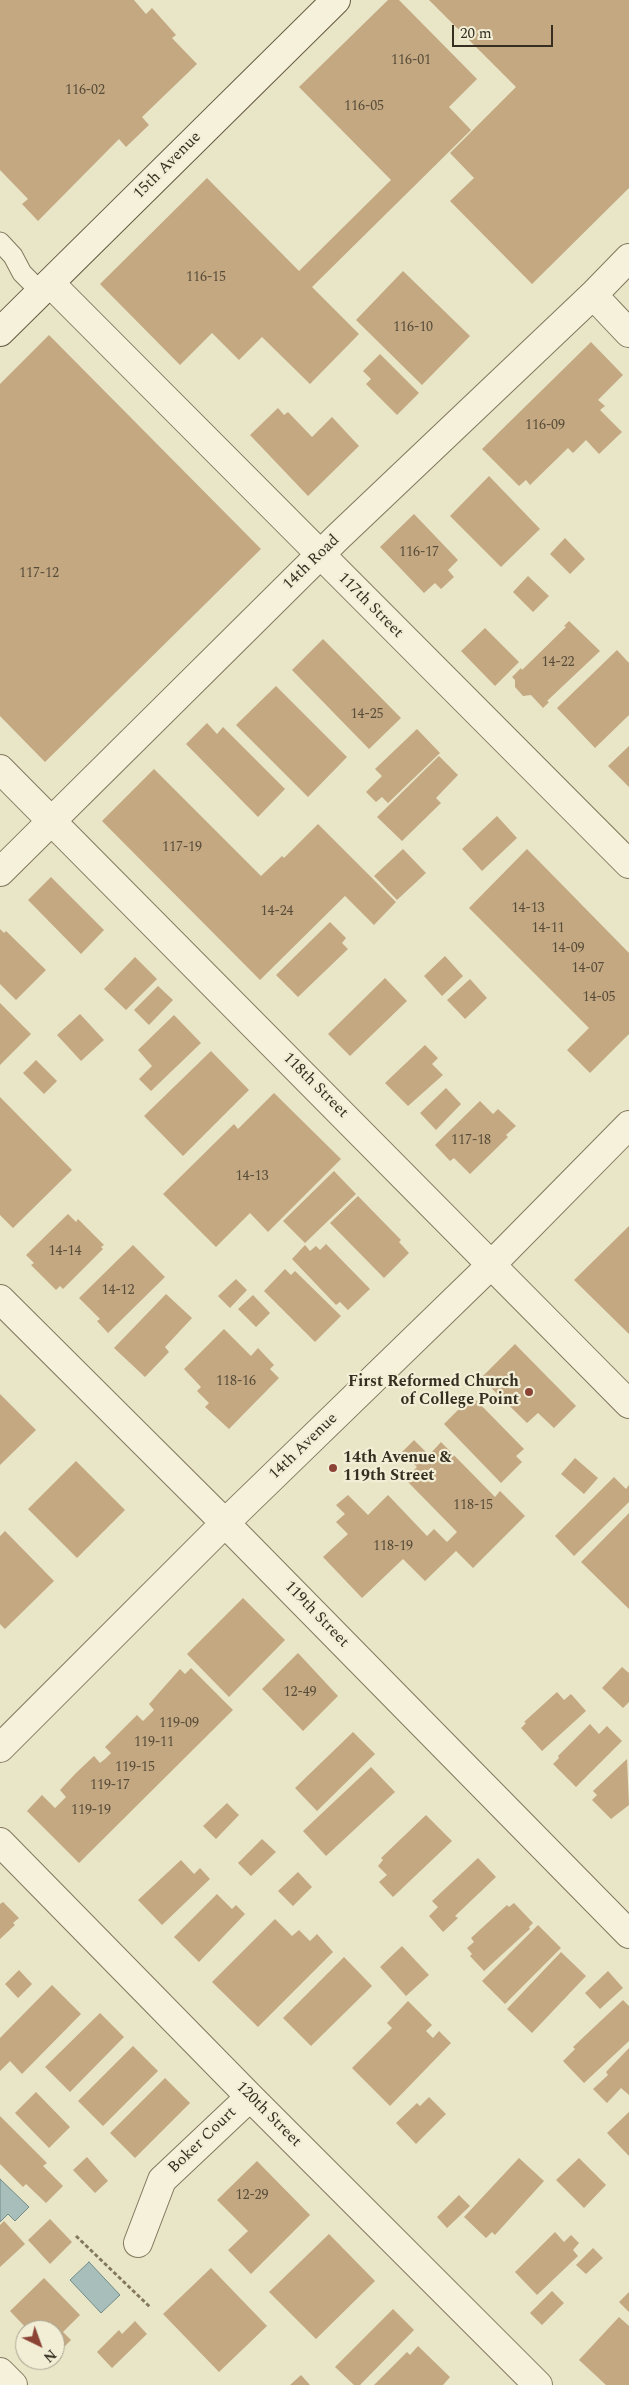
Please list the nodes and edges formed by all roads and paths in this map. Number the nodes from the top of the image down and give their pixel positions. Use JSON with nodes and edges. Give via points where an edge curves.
{"nodes":[{"id":1,"x":336,"y":0,"type":"edge"},
{"id":2,"x":0,"y":242,"type":"edge"},
{"id":3,"x":629,"y":258,"type":"edge"},
{"id":4,"x":45,"y":287,"type":"junction"},
{"id":5,"x":593,"y":295,"type":"junction"},
{"id":6,"x":0,"y":332,"type":"edge"},
{"id":7,"x":629,"y":332,"type":"edge"},
{"id":8,"x":320,"y":555,"type":"junction"},
{"id":9,"x":0,"y":769,"type":"edge"},
{"id":10,"x":52,"y":821,"type":"junction"},
{"id":11,"x":629,"y":864,"type":"edge"},
{"id":12,"x":0,"y":872,"type":"edge"},
{"id":13,"x":629,"y":1125,"type":"edge"},
{"id":14,"x":492,"y":1264,"type":"junction"},
{"id":15,"x":0,"y":1299,"type":"edge"},
{"id":16,"x":629,"y":1404,"type":"edge"},
{"id":17,"x":226,"y":1523,"type":"junction"},
{"id":18,"x":0,"y":1748,"type":"edge"},
{"id":19,"x":0,"y":1842,"type":"edge"},
{"id":20,"x":629,"y":1934,"type":"edge"},
{"id":21,"x":250,"y":2097,"type":"junction"},
{"id":22,"x":76,"y":2236,"type":"dead end"},
{"id":23,"x":138,"y":2243,"type":"dead end"},
{"id":24,"x":150,"y":2308,"type":"dead end"},
{"id":25,"x":0,"y":2372,"type":"edge"},
{"id":26,"x":13,"y":2385,"type":"edge"},
{"id":27,"x":538,"y":2385,"type":"edge"}],
"edges":[{"from":1,"to":4,"type":"street","name":"15th Avenue"},
{"from":2,"to":4,"type":"lane","via":[[22,273]]},
{"from":3,"to":5,"type":"street","name":"14th Road"},
{"from":4,"to":6,"type":"street","name":"15th Avenue"},
{"from":4,"to":8,"type":"street","name":"117th Street"},
{"from":5,"to":7,"type":"street"},
{"from":5,"to":8,"type":"street","name":"14th Road"},
{"from":8,"to":10,"type":"street","name":"14th Road"},
{"from":8,"to":11,"type":"street","name":"117th Street"},
{"from":9,"to":10,"type":"street","name":"118th Street"},
{"from":10,"to":12,"type":"street","name":"14th Road"},
{"from":10,"to":14,"type":"street","name":"118th Street"},
{"from":13,"to":14,"type":"street","name":"14th Avenue"},
{"from":14,"to":16,"type":"street","name":"118th Street"},
{"from":14,"to":17,"type":"street","name":"14th Avenue"},
{"from":15,"to":17,"type":"street","name":"119th Street"},
{"from":17,"to":18,"type":"street","name":"14th Avenue"},
{"from":17,"to":20,"type":"street","name":"119th Street"},
{"from":19,"to":21,"type":"street","name":"120th Street"},
{"from":21,"to":23,"type":"street","name":"Boker Court","via":[[162,2180]]},
{"from":21,"to":27,"type":"street","name":"120th Street"},
{"from":22,"to":24,"type":"path"},
{"from":25,"to":26,"type":"street"}]}
